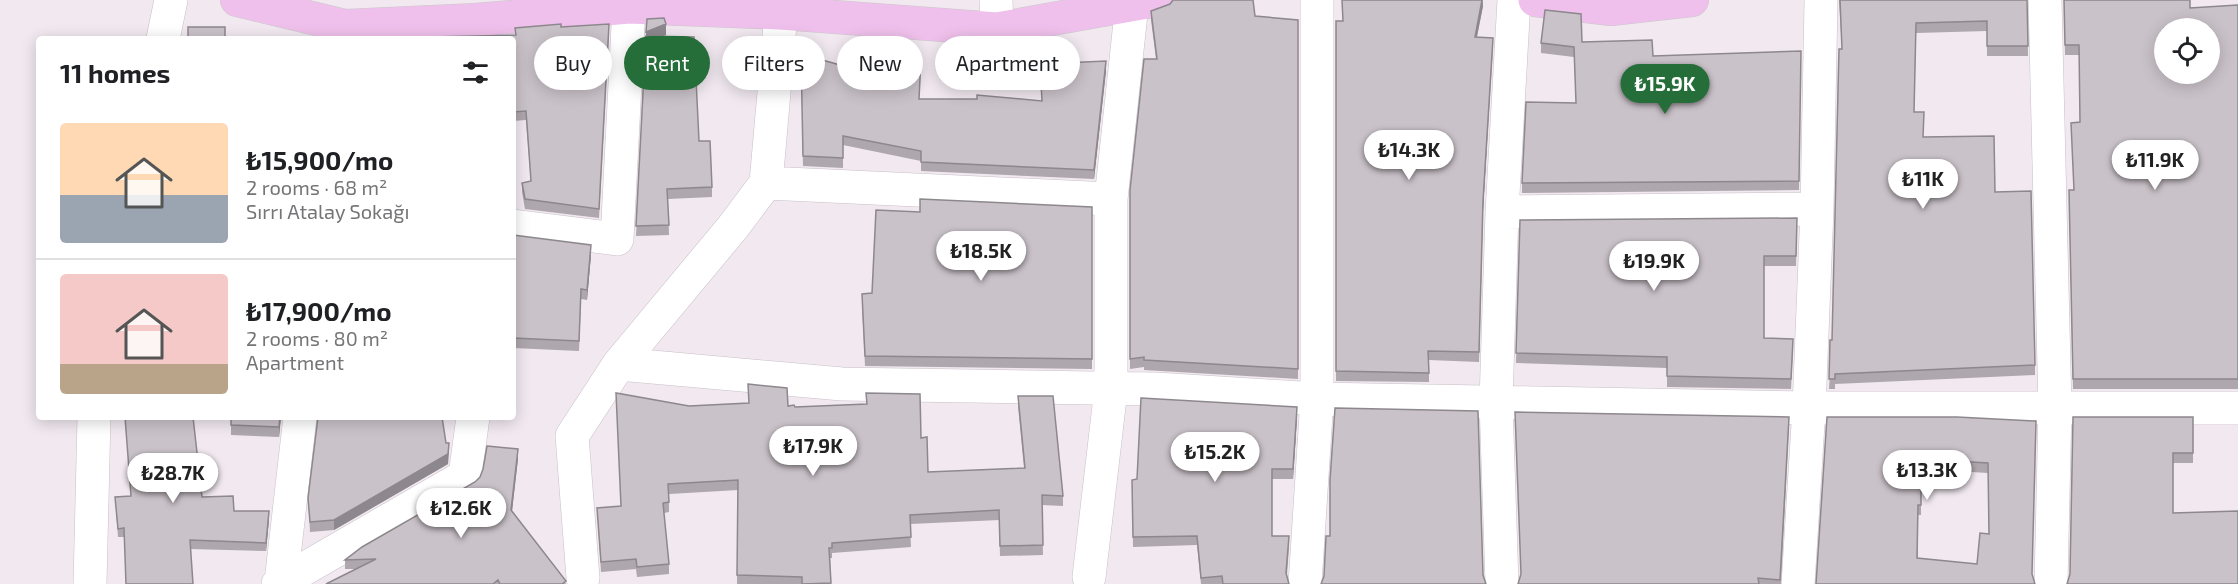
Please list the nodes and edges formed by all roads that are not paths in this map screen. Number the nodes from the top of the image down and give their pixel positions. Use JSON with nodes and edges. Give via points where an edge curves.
{"nodes":[{"id":1,"x":171,"y":0,"type":"edge"},
{"id":2,"x":237,"y":0,"type":"edge"},
{"id":3,"x":1317,"y":0,"type":"edge"},
{"id":4,"x":1514,"y":0,"type":"edge"},
{"id":5,"x":1535,"y":0,"type":"edge"},
{"id":6,"x":1692,"y":0,"type":"edge"},
{"id":7,"x":1821,"y":0,"type":"edge"},
{"id":8,"x":2045,"y":0,"type":"edge"},
{"id":9,"x":1145,"y":2,"type":"edge"},
{"id":10,"x":629,"y":7,"type":"junction"},
{"id":11,"x":469,"y":10,"type":"edge"},
{"id":12,"x":781,"y":13,"type":"junction"},
{"id":13,"x":997,"y":14,"type":"edge"},
{"id":14,"x":344,"y":33,"type":"edge"},
{"id":15,"x":164,"y":36,"type":"edge"},
{"id":16,"x":766,"y":183,"type":"junction"},
{"id":17,"x":1111,"y":199,"type":"junction"},
{"id":18,"x":1817,"y":209,"type":"junction"},
{"id":19,"x":1502,"y":212,"type":"junction"},
{"id":20,"x":516,"y":226,"type":"edge"},
{"id":21,"x":618,"y":364,"type":"junction"},
{"id":22,"x":1111,"y":389,"type":"junction"},
{"id":23,"x":1317,"y":399,"type":"junction"},
{"id":24,"x":1496,"y":403,"type":"junction"},
{"id":25,"x":1809,"y":408,"type":"junction"},
{"id":26,"x":2055,"y":408,"type":"junction"},
{"id":27,"x":2238,"y":408,"type":"edge"},
{"id":28,"x":94,"y":420,"type":"edge"},
{"id":29,"x":300,"y":420,"type":"edge"},
{"id":30,"x":473,"y":420,"type":"edge"},
{"id":31,"x":1089,"y":577,"type":"dead end"},
{"id":32,"x":583,"y":578,"type":"dead end"},
{"id":33,"x":279,"y":583,"type":"edge"},
{"id":34,"x":90,"y":584,"type":"edge"},
{"id":35,"x":1305,"y":584,"type":"edge"},
{"id":36,"x":1502,"y":584,"type":"edge"},
{"id":37,"x":1798,"y":584,"type":"edge"},
{"id":38,"x":2051,"y":584,"type":"edge"}],
"edges":[{"from":1,"to":15,"type":"street"},
{"from":2,"to":14,"type":"main road"},
{"from":3,"to":23,"type":"street"},
{"from":4,"to":19,"type":"street"},
{"from":5,"to":6,"type":"main road","via":[[1611,9]]},
{"from":7,"to":18,"type":"street"},
{"from":8,"to":26,"type":"street"},
{"from":9,"to":13,"type":"main road"},
{"from":9,"to":17,"type":"street"},
{"from":10,"to":11,"type":"main road"},
{"from":10,"to":12,"type":"main road"},
{"from":10,"to":20,"type":"street","via":[[617,239]]},
{"from":11,"to":14,"type":"main road"},
{"from":12,"to":13,"type":"main road"},
{"from":12,"to":16,"type":"street"},
{"from":16,"to":17,"type":"street"},
{"from":16,"to":21,"type":"street"},
{"from":17,"to":22,"type":"street"},
{"from":18,"to":19,"type":"street"},
{"from":18,"to":25,"type":"street"},
{"from":19,"to":24,"type":"street"},
{"from":21,"to":22,"type":"street","via":[[842,384]]},
{"from":21,"to":32,"type":"street","via":[[573,436]]},
{"from":22,"to":23,"type":"street"},
{"from":22,"to":31,"type":"street"},
{"from":23,"to":24,"type":"street"},
{"from":23,"to":35,"type":"street"},
{"from":24,"to":25,"type":"street"},
{"from":24,"to":36,"type":"street"},
{"from":25,"to":26,"type":"street"},
{"from":25,"to":37,"type":"street"},
{"from":26,"to":27,"type":"street"},
{"from":26,"to":38,"type":"street"},
{"from":28,"to":34,"type":"street"},
{"from":29,"to":33,"type":"street"},
{"from":30,"to":33,"type":"street","via":[[465,476]]}]}
